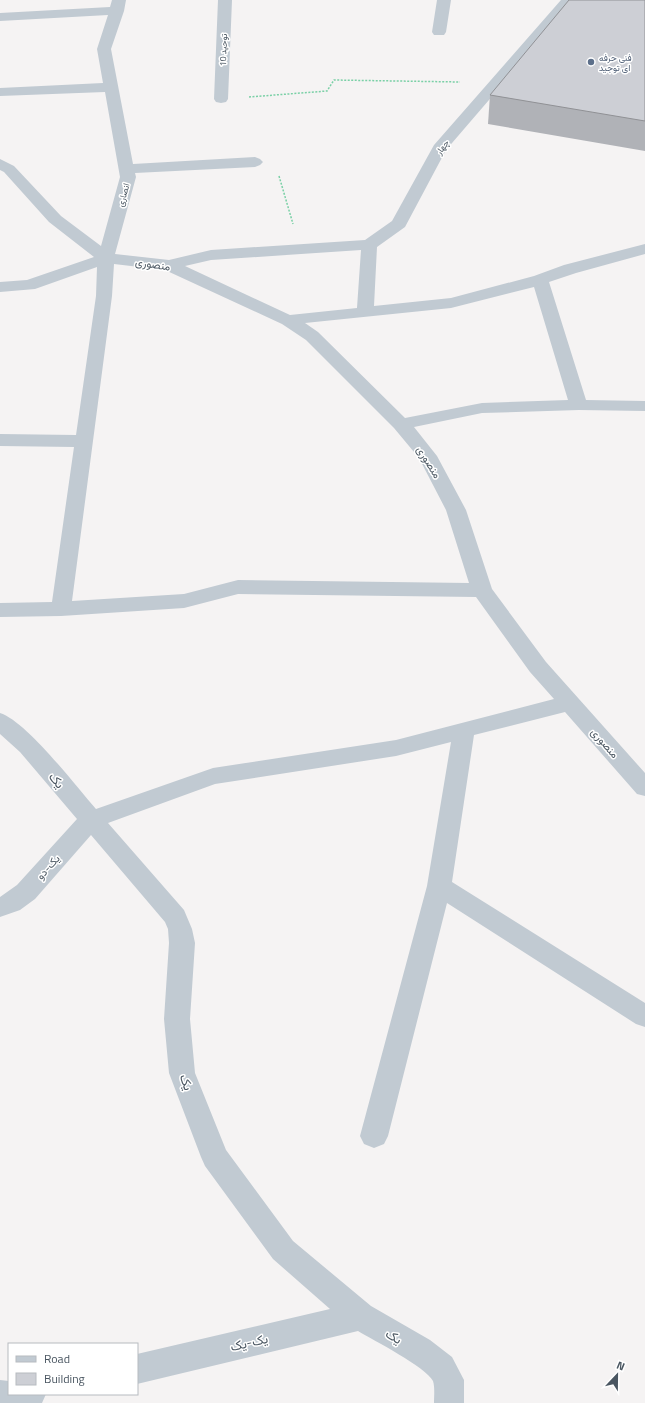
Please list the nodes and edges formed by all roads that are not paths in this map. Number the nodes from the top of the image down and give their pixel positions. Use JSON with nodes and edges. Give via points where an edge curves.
{"nodes":[{"id":1,"x":224,"y":0,"type":"edge"},
{"id":2,"x":444,"y":0,"type":"edge"},
{"id":3,"x":568,"y":0,"type":"edge"},
{"id":4,"x":118,"y":6,"type":"edge"},
{"id":5,"x":0,"y":17,"type":"edge"},
{"id":6,"x":439,"y":32,"type":"dead end"},
{"id":7,"x":111,"y":87,"type":"junction"},
{"id":8,"x":0,"y":92,"type":"edge"},
{"id":9,"x":221,"y":99,"type":"road end"},
{"id":10,"x":255,"y":162,"type":"road end"},
{"id":11,"x":0,"y":164,"type":"edge"},
{"id":12,"x":127,"y":169,"type":"junction"},
{"id":13,"x":369,"y":245,"type":"junction"},
{"id":14,"x":645,"y":249,"type":"edge"},
{"id":15,"x":106,"y":258,"type":"junction"},
{"id":16,"x":169,"y":265,"type":"junction"},
{"id":17,"x":540,"y":280,"type":"junction"},
{"id":18,"x":0,"y":287,"type":"edge"},
{"id":19,"x":365,"y":313,"type":"junction"},
{"id":20,"x":288,"y":320,"type":"junction"},
{"id":21,"x":578,"y":405,"type":"junction"},
{"id":22,"x":645,"y":406,"type":"edge"},
{"id":23,"x":401,"y":424,"type":"junction"},
{"id":24,"x":0,"y":440,"type":"edge"},
{"id":25,"x":84,"y":441,"type":"junction"},
{"id":26,"x":482,"y":590,"type":"junction"},
{"id":27,"x":61,"y":609,"type":"junction"},
{"id":28,"x":0,"y":610,"type":"edge"},
{"id":29,"x":569,"y":703,"type":"junction"},
{"id":30,"x":0,"y":721,"type":"edge"},
{"id":31,"x":464,"y":730,"type":"junction"},
{"id":32,"x":645,"y":762,"type":"edge"},
{"id":33,"x":623,"y":764,"type":"junction"},
{"id":34,"x":645,"y":788,"type":"edge"},
{"id":35,"x":90,"y":820,"type":"junction"},
{"id":36,"x":439,"y":886,"type":"junction"},
{"id":37,"x":0,"y":907,"type":"edge"},
{"id":38,"x":645,"y":1016,"type":"edge"},
{"id":39,"x":374,"y":1136,"type":"dead end"},
{"id":40,"x":360,"y":1316,"type":"junction"},
{"id":41,"x":138,"y":1369,"type":"edge"},
{"id":42,"x":449,"y":1403,"type":"edge"}],
"edges":[{"from":1,"to":9,"type":"street","name":"توحید 10"},
{"from":2,"to":6,"type":"street"},
{"from":3,"to":13,"type":"street","name":"چهار","via":[[439,148],[398,224]]},
{"from":4,"to":5,"type":"street"},
{"from":4,"to":7,"type":"street","name":"انصاری","via":[[104,49]]},
{"from":7,"to":8,"type":"street"},
{"from":7,"to":12,"type":"street","name":"انصاری"},
{"from":10,"to":12,"type":"street"},
{"from":11,"to":15,"type":"street","via":[[9,169],[55,219]]},
{"from":12,"to":15,"type":"street","name":"انصاری","via":[[128,177]]},
{"from":13,"to":16,"type":"street","via":[[211,255]]},
{"from":13,"to":19,"type":"street"},
{"from":14,"to":17,"type":"street","via":[[570,269]]},
{"from":15,"to":16,"type":"street","name":"منصوری"},
{"from":15,"to":18,"type":"street","via":[[29,285]]},
{"from":15,"to":25,"type":"street","name":"انصاری","via":[[104,296]]},
{"from":16,"to":20,"type":"street","name":"منصوری"},
{"from":17,"to":19,"type":"street","via":[[451,303]]},
{"from":17,"to":21,"type":"street"},
{"from":19,"to":20,"type":"street"},
{"from":20,"to":23,"type":"street","name":"منصوری","via":[[312,336]]},
{"from":21,"to":22,"type":"street"},
{"from":21,"to":23,"type":"street","via":[[482,408]]},
{"from":23,"to":26,"type":"street","name":"منصوری","via":[[428,456],[456,510]]},
{"from":24,"to":25,"type":"street"},
{"from":25,"to":27,"type":"street","name":"انصاری"},
{"from":26,"to":27,"type":"street","via":[[238,587],[184,601]]},
{"from":26,"to":29,"type":"street","name":"منصوری","via":[[538,667]]},
{"from":27,"to":28,"type":"street"},
{"from":29,"to":31,"type":"street"},
{"from":29,"to":33,"type":"street","name":"منصوری"},
{"from":30,"to":35,"type":"street","name":"یک","via":[[28,746]]},
{"from":31,"to":35,"type":"street","via":[[396,748],[213,776]]},
{"from":31,"to":36,"type":"street"},
{"from":32,"to":33,"type":"street"},
{"from":33,"to":34,"type":"street","name":"منصوری"},
{"from":35,"to":37,"type":"street","name":"یک-دو","via":[[26,892],[11,903]]},
{"from":35,"to":40,"type":"street","name":"یک","via":[[175,917],[180,929],[182,943],[178,1019],[182,1073],[215,1157],[283,1250]]},
{"from":36,"to":38,"type":"street"},
{"from":36,"to":39,"type":"street"},
{"from":40,"to":41,"type":"street","name":"یک-یک"},
{"from":40,"to":42,"type":"street","name":"یک","via":[[419,1350],[440,1367],[449,1380]]}]}
